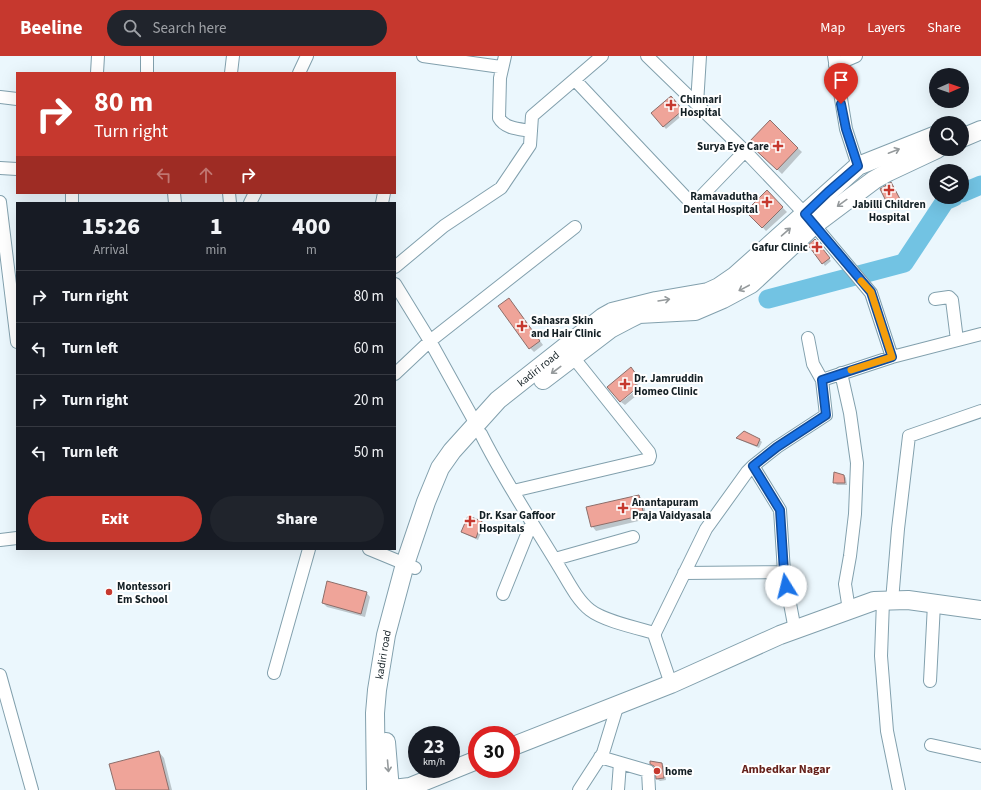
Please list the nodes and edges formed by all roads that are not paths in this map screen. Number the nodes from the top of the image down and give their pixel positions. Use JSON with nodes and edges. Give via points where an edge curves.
{"nodes":[{"id":1,"x":98,"y":56,"type":"edge"},
{"id":2,"x":147,"y":56,"type":"edge"},
{"id":3,"x":233,"y":56,"type":"edge"},
{"id":4,"x":307,"y":56,"type":"edge"},
{"id":5,"x":422,"y":56,"type":"edge"},
{"id":6,"x":602,"y":56,"type":"edge"},
{"id":7,"x":647,"y":56,"type":"edge"},
{"id":8,"x":700,"y":56,"type":"edge"},
{"id":9,"x":856,"y":56,"type":"edge"},
{"id":10,"x":834,"y":60,"type":"edge"},
{"id":11,"x":503,"y":62,"type":"edge"},
{"id":12,"x":97,"y":72,"type":"edge"},
{"id":13,"x":147,"y":72,"type":"edge"},
{"id":14,"x":231,"y":72,"type":"edge"},
{"id":15,"x":299,"y":72,"type":"edge"},
{"id":16,"x":574,"y":80,"type":"junction"},
{"id":17,"x":0,"y":97,"type":"edge"},
{"id":18,"x":16,"y":99,"type":"edge"},
{"id":19,"x":697,"y":104,"type":"junction"},
{"id":20,"x":981,"y":118,"type":"edge"},
{"id":21,"x":969,"y":122,"type":"edge"},
{"id":22,"x":981,"y":130,"type":"edge"},
{"id":23,"x":531,"y":131,"type":"junction"},
{"id":24,"x":969,"y":135,"type":"edge"},
{"id":25,"x":929,"y":138,"type":"edge"},
{"id":26,"x":745,"y":151,"type":"junction"},
{"id":27,"x":929,"y":153,"type":"edge"},
{"id":28,"x":858,"y":166,"type":"junction"},
{"id":29,"x":0,"y":168,"type":"edge"},
{"id":30,"x":16,"y":169,"type":"edge"},
{"id":31,"x":0,"y":202,"type":"edge"},
{"id":32,"x":810,"y":220,"type":"junction"},
{"id":33,"x":575,"y":227,"type":"dead end"},
{"id":34,"x":396,"y":266,"type":"edge"},
{"id":35,"x":396,"y":286,"type":"edge"},
{"id":36,"x":935,"y":299,"type":"dead end"},
{"id":37,"x":16,"y":334,"type":"edge"},
{"id":38,"x":981,"y":334,"type":"edge"},
{"id":39,"x":808,"y":338,"type":"dead end"},
{"id":40,"x":957,"y":340,"type":"junction"},
{"id":41,"x":430,"y":341,"type":"junction"},
{"id":42,"x":573,"y":357,"type":"junction"},
{"id":43,"x":892,"y":357,"type":"junction"},
{"id":44,"x":396,"y":373,"type":"edge"},
{"id":45,"x":841,"y":373,"type":"junction"},
{"id":46,"x":822,"y":380,"type":"junction"},
{"id":47,"x":981,"y":410,"type":"edge"},
{"id":48,"x":478,"y":429,"type":"junction"},
{"id":49,"x":753,"y":466,"type":"junction"},
{"id":50,"x":513,"y":491,"type":"junction"},
{"id":51,"x":532,"y":522,"type":"junction"},
{"id":52,"x":633,"y":537,"type":"dead end"},
{"id":53,"x":16,"y":538,"type":"edge"},
{"id":54,"x":0,"y":540,"type":"edge"},
{"id":55,"x":309,"y":550,"type":"edge"},
{"id":56,"x":371,"y":550,"type":"edge"},
{"id":57,"x":555,"y":559,"type":"junction"},
{"id":58,"x":410,"y":566,"type":"junction"},
{"id":59,"x":784,"y":572,"type":"junction"},
{"id":60,"x":684,"y":573,"type":"junction"},
{"id":61,"x":503,"y":594,"type":"dead end"},
{"id":62,"x":887,"y":601,"type":"junction"},
{"id":63,"x":934,"y":604,"type":"junction"},
{"id":64,"x":849,"y":610,"type":"junction"},
{"id":65,"x":981,"y":610,"type":"edge"},
{"id":66,"x":795,"y":630,"type":"junction"},
{"id":67,"x":655,"y":633,"type":"junction"},
{"id":68,"x":274,"y":674,"type":"dead end"},
{"id":69,"x":0,"y":676,"type":"edge"},
{"id":70,"x":930,"y":681,"type":"dead end"},
{"id":71,"x":671,"y":684,"type":"junction"},
{"id":72,"x":618,"y":704,"type":"junction"},
{"id":73,"x":520,"y":744,"type":"edge"},
{"id":74,"x":931,"y":745,"type":"dead end"},
{"id":75,"x":600,"y":756,"type":"junction"},
{"id":76,"x":981,"y":756,"type":"edge"},
{"id":77,"x":468,"y":763,"type":"edge"},
{"id":78,"x":620,"y":763,"type":"junction"},
{"id":79,"x":393,"y":789,"type":"edge"},
{"id":80,"x":32,"y":790,"type":"edge"},
{"id":81,"x":579,"y":790,"type":"edge"},
{"id":82,"x":618,"y":790,"type":"edge"},
{"id":83,"x":649,"y":790,"type":"edge"},
{"id":84,"x":899,"y":790,"type":"edge"}],
"edges":[{"from":1,"to":12,"type":"street"},
{"from":2,"to":13,"type":"street"},
{"from":3,"to":14,"type":"street"},
{"from":4,"to":15,"type":"street"},
{"from":5,"to":11,"type":"street"},
{"from":6,"to":16,"type":"street"},
{"from":7,"to":19,"type":"street"},
{"from":8,"to":19,"type":"street"},
{"from":9,"to":10,"type":"street"},
{"from":10,"to":28,"type":"street","via":[[846,129]]},
{"from":11,"to":23,"type":"street","via":[[498,112],[501,122],[505,126]]},
{"from":16,"to":23,"type":"street","via":[[532,116]]},
{"from":16,"to":26,"type":"street","via":[[693,206]]},
{"from":17,"to":18,"type":"street"},
{"from":19,"to":26,"type":"street"},
{"from":20,"to":21,"type":"main road"},
{"from":22,"to":24,"type":"main road"},
{"from":23,"to":34,"type":"street","via":[[530,145],[501,188],[444,226]]},
{"from":28,"to":25,"type":"main road","name":"kadiri road","one_way":true},
{"from":26,"to":32,"type":"street"},
{"from":27,"to":32,"type":"main road","one_way":true,"via":[[888,172]]},
{"from":28,"to":32,"type":"main road","name":"kadiri road","via":[[828,192]]},
{"from":29,"to":30,"type":"street"},
{"from":31,"to":37,"type":"street"},
{"from":32,"to":42,"type":"main road","name":"kadiri road","one_way":true,"via":[[751,284],[695,311],[639,314],[610,329]]},
{"from":32,"to":43,"type":"street","via":[[871,292]]},
{"from":48,"to":32,"type":"main road","name":"kadiri road","one_way":true,"via":[[498,400],[603,317],[612,312],[708,292],[719,287]]},
{"from":33,"to":41,"type":"street"},
{"from":35,"to":41,"type":"street"},
{"from":36,"to":40,"type":"street","via":[[949,297],[952,300]]},
{"from":38,"to":40,"type":"street"},
{"from":39,"to":46,"type":"street","via":[[813,364]]},
{"from":40,"to":43,"type":"street"},
{"from":41,"to":44,"type":"street"},
{"from":41,"to":48,"type":"street"},
{"from":42,"to":48,"type":"main road","name":"kadiri road","one_way":true},
{"from":42,"to":50,"type":"street","via":[[649,452],[649,459]]},
{"from":43,"to":45,"type":"street"},
{"from":45,"to":46,"type":"street"},
{"from":45,"to":64,"type":"street","via":[[857,463],[855,514],[845,584]]},
{"from":46,"to":49,"type":"street","via":[[826,415]]},
{"from":47,"to":62,"type":"street","via":[[909,436]]},
{"from":48,"to":50,"type":"street"},
{"from":48,"to":58,"type":"main road","name":"kadiri road","via":[[452,450],[440,468],[426,502]]},
{"from":49,"to":59,"type":"street","via":[[780,510]]},
{"from":49,"to":60,"type":"street","via":[[706,529]]},
{"from":50,"to":51,"type":"street"},
{"from":51,"to":57,"type":"street"},
{"from":51,"to":61,"type":"street"},
{"from":52,"to":57,"type":"street"},
{"from":53,"to":54,"type":"street"},
{"from":55,"to":68,"type":"street"},
{"from":56,"to":58,"type":"street"},
{"from":57,"to":67,"type":"street","via":[[589,609],[620,623]]},
{"from":58,"to":79,"type":"main road","name":"kadiri road","via":[[387,681],[385,732]]},
{"from":59,"to":60,"type":"street"},
{"from":59,"to":66,"type":"street"},
{"from":60,"to":67,"type":"street"},
{"from":62,"to":63,"type":"main road","via":[[908,600]]},
{"from":62,"to":64,"type":"main road","via":[[874,601]]},
{"from":62,"to":84,"type":"street","via":[[881,656],[887,731]]},
{"from":63,"to":65,"type":"main road"},
{"from":63,"to":70,"type":"street"},
{"from":64,"to":66,"type":"main road"},
{"from":66,"to":71,"type":"main road"},
{"from":67,"to":71,"type":"street"},
{"from":69,"to":80,"type":"street"},
{"from":71,"to":72,"type":"main road"},
{"from":72,"to":73,"type":"main road"},
{"from":72,"to":75,"type":"street"},
{"from":74,"to":76,"type":"street"},
{"from":75,"to":78,"type":"street"},
{"from":75,"to":81,"type":"street"},
{"from":77,"to":79,"type":"main road"},
{"from":78,"to":82,"type":"street"},
{"from":78,"to":83,"type":"street","via":[[648,771]]}]}
